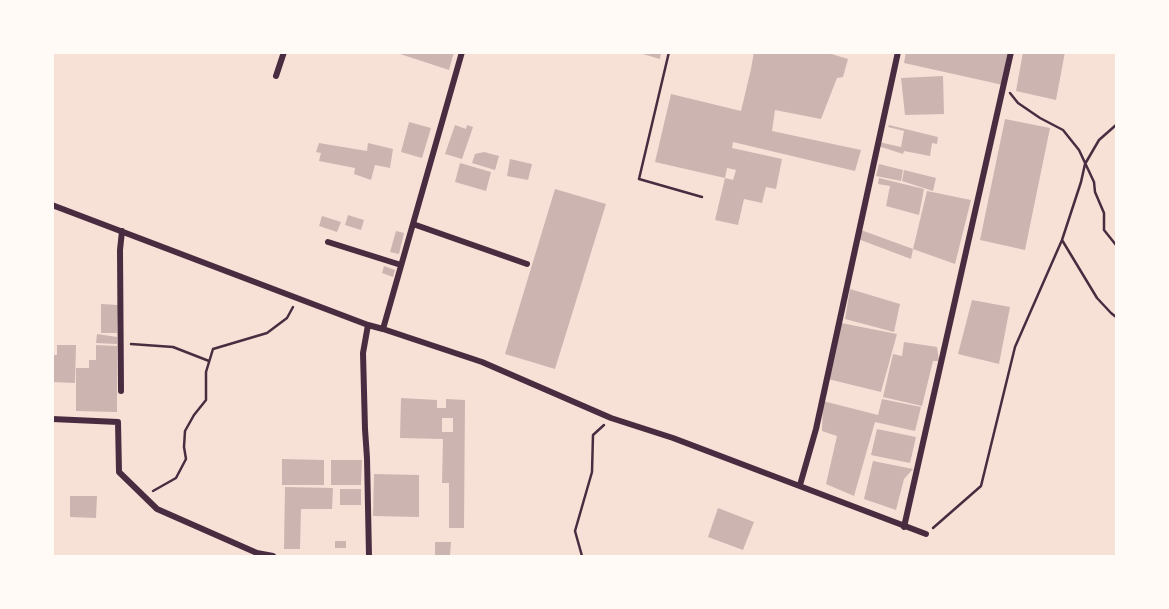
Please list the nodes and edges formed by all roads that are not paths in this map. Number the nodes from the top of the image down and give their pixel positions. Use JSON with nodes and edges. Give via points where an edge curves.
{"nodes":[{"id":1,"x":284,"y":52,"type":"edge"},
{"id":2,"x":462,"y":52,"type":"edge"},
{"id":3,"x":669,"y":52,"type":"edge"},
{"id":4,"x":898,"y":52,"type":"edge"},
{"id":5,"x":1011,"y":52,"type":"edge"},
{"id":6,"x":276,"y":76,"type":"dead end"},
{"id":7,"x":702,"y":197,"type":"dead end"},
{"id":8,"x":52,"y":205,"type":"edge"},
{"id":9,"x":413,"y":224,"type":"junction"},
{"id":10,"x":122,"y":231,"type":"junction"},
{"id":11,"x":328,"y":242,"type":"dead end"},
{"id":12,"x":527,"y":264,"type":"dead end"},
{"id":13,"x":401,"y":265,"type":"junction"},
{"id":14,"x":368,"y":325,"type":"junction"},
{"id":15,"x":383,"y":329,"type":"junction"},
{"id":16,"x":121,"y":391,"type":"dead end"},
{"id":17,"x":52,"y":419,"type":"edge"},
{"id":18,"x":800,"y":485,"type":"junction"},
{"id":19,"x":904,"y":527,"type":"junction"},
{"id":20,"x":926,"y":534,"type":"road end"},
{"id":21,"x":273,"y":556,"type":"edge"},
{"id":22,"x":369,"y":556,"type":"edge"}],
"edges":[{"from":1,"to":6,"type":"street"},
{"from":2,"to":9,"type":"street"},
{"from":3,"to":7,"type":"lane","via":[[639,179]]},
{"from":4,"to":18,"type":"street"},
{"from":5,"to":19,"type":"street"},
{"from":8,"to":10,"type":"street"},
{"from":9,"to":12,"type":"street"},
{"from":9,"to":13,"type":"street"},
{"from":10,"to":14,"type":"street"},
{"from":10,"to":16,"type":"street"},
{"from":11,"to":13,"type":"street"},
{"from":13,"to":15,"type":"street"},
{"from":14,"to":15,"type":"street"},
{"from":14,"to":22,"type":"street","via":[[363,353]]},
{"from":15,"to":18,"type":"street","via":[[482,362],[611,418]]},
{"from":17,"to":21,"type":"street","via":[[118,422],[119,472],[157,509]]},
{"from":18,"to":19,"type":"street"},
{"from":19,"to":20,"type":"street"}]}
